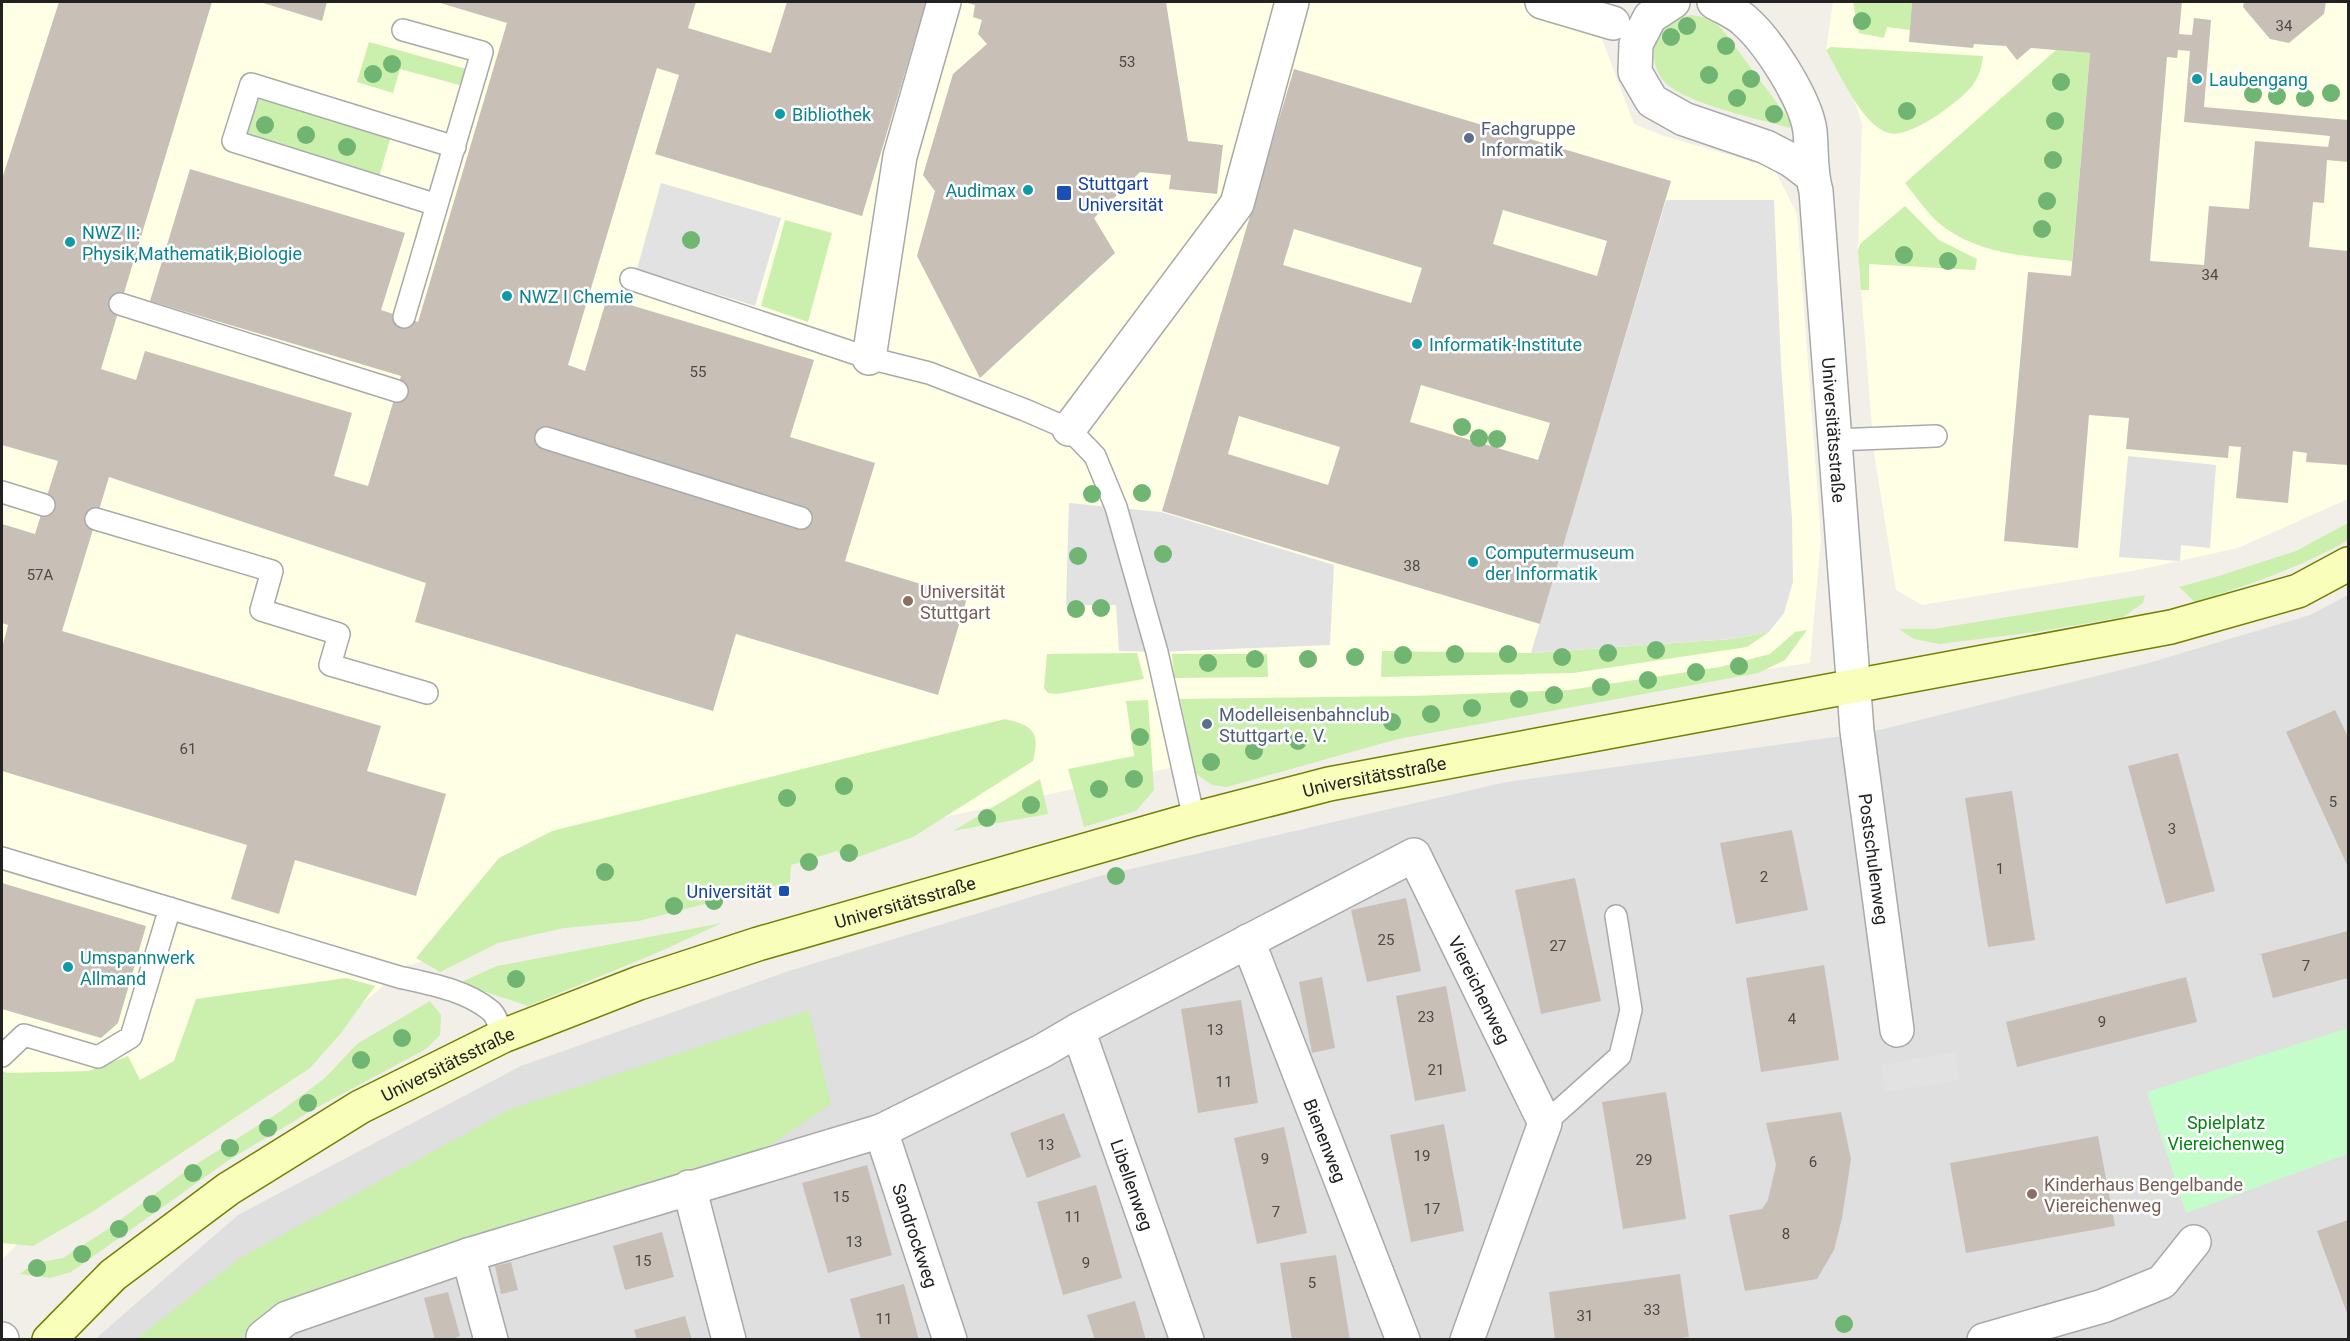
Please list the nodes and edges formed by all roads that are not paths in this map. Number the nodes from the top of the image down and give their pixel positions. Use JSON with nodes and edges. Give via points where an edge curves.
{"nodes":[{"id":1,"x":944,"y":2,"type":"edge"},
{"id":2,"x":1292,"y":2,"type":"edge"},
{"id":3,"x":1542,"y":2,"type":"edge"},
{"id":4,"x":1673,"y":2,"type":"edge"},
{"id":5,"x":1714,"y":2,"type":"edge"},
{"id":6,"x":1613,"y":22,"type":"dead end"},
{"id":7,"x":403,"y":30,"type":"dead end"},
{"id":8,"x":454,"y":147,"type":"junction"},
{"id":9,"x":1812,"y":176,"type":"junction"},
{"id":10,"x":437,"y":205,"type":"junction"},
{"id":11,"x":631,"y":279,"type":"dead end"},
{"id":12,"x":120,"y":304,"type":"dead end"},
{"id":13,"x":404,"y":317,"type":"dead end"},
{"id":14,"x":870,"y":358,"type":"junction"},
{"id":15,"x":389,"y":384,"type":"dead end"},
{"id":16,"x":1069,"y":429,"type":"junction"},
{"id":17,"x":1936,"y":436,"type":"dead end"},
{"id":18,"x":546,"y":438,"type":"dead end"},
{"id":19,"x":1834,"y":440,"type":"junction"},
{"id":20,"x":2,"y":492,"type":"edge"},
{"id":21,"x":44,"y":505,"type":"dead end"},
{"id":22,"x":801,"y":518,"type":"dead end"},
{"id":23,"x":96,"y":519,"type":"dead end"},
{"id":24,"x":2349,"y":564,"type":"edge"},
{"id":25,"x":1853,"y":687,"type":"junction"},
{"id":26,"x":427,"y":693,"type":"dead end"},
{"id":27,"x":1194,"y":819,"type":"junction"},
{"id":28,"x":2,"y":858,"type":"edge"},
{"id":29,"x":170,"y":908,"type":"junction"},
{"id":30,"x":1616,"y":916,"type":"dead end"},
{"id":31,"x":1248,"y":941,"type":"junction"},
{"id":32,"x":1078,"y":1030,"type":"junction"},
{"id":33,"x":1897,"y":1030,"type":"dead end"},
{"id":34,"x":503,"y":1036,"type":"junction"},
{"id":35,"x":2,"y":1056,"type":"edge"},
{"id":36,"x":1545,"y":1123,"type":"junction"},
{"id":37,"x":880,"y":1131,"type":"junction"},
{"id":38,"x":688,"y":1187,"type":"junction"},
{"id":39,"x":2194,"y":1242,"type":"dead end"},
{"id":40,"x":468,"y":1255,"type":"junction"},
{"id":41,"x":263,"y":1338,"type":"edge"},
{"id":42,"x":49,"y":1340,"type":"edge"},
{"id":43,"x":491,"y":1340,"type":"edge"},
{"id":44,"x":729,"y":1340,"type":"edge"},
{"id":45,"x":950,"y":1340,"type":"edge"},
{"id":46,"x":1187,"y":1340,"type":"edge"},
{"id":47,"x":1403,"y":1340,"type":"edge"},
{"id":48,"x":1467,"y":1340,"type":"edge"},
{"id":49,"x":1984,"y":1340,"type":"edge"}],
"edges":[{"from":1,"to":14,"type":"street","via":[[900,156]]},
{"from":2,"to":16,"type":"street","via":[[1237,204]]},
{"from":3,"to":6,"type":"street"},
{"from":4,"to":9,"type":"street","via":[[1650,17],[1636,44],[1635,72],[1652,101],[1684,119],[1766,147]]},
{"from":5,"to":9,"type":"street","name":"Universitätsstraße","via":[[1744,20],[1772,50],[1801,101],[1810,129]]},
{"from":7,"to":8,"type":"lane","via":[[482,52]]},
{"from":8,"to":10,"type":"lane"},
{"from":8,"to":10,"type":"lane","via":[[251,84],[232,141]]},
{"from":9,"to":19,"type":"street","name":"Universitätsstraße"},
{"from":10,"to":13,"type":"lane"},
{"from":11,"to":14,"type":"lane"},
{"from":12,"to":15,"type":"lane"},
{"from":14,"to":16,"type":"lane","via":[[929,373]]},
{"from":16,"to":27,"type":"lane","via":[[1095,456],[1116,507],[1157,652]]},
{"from":17,"to":19,"type":"lane"},
{"from":18,"to":22,"type":"lane"},
{"from":19,"to":25,"type":"street","name":"Universitätsstraße"},
{"from":20,"to":21,"type":"lane"},
{"from":23,"to":26,"type":"lane","via":[[272,571],[261,610],[339,634],[330,665]]},
{"from":24,"to":25,"type":"street","name":"Universitätsstraße","via":[[2298,591],[2171,627]]},
{"from":25,"to":27,"type":"street","name":"Universitätsstraße","via":[[1329,784]]},
{"from":25,"to":33,"type":"street","name":"Postschulenweg"},
{"from":27,"to":34,"type":"street","name":"Universitätsstraße","via":[[758,944],[639,983]]},
{"from":28,"to":29,"type":"lane"},
{"from":29,"to":34,"type":"lane","via":[[464,996],[492,1012]]},
{"from":29,"to":35,"type":"lane","via":[[131,1036],[98,1057],[24,1035]]},
{"from":30,"to":36,"type":"lane","via":[[1631,1010],[1620,1056]]},
{"from":31,"to":32,"type":"street"},
{"from":31,"to":36,"type":"street","name":"Viereichenweg","via":[[1414,855]]},
{"from":31,"to":47,"type":"street","name":"Bienenweg"},
{"from":32,"to":37,"type":"street"},
{"from":32,"to":46,"type":"street","name":"Libellenweg"},
{"from":34,"to":42,"type":"street","name":"Universitätsstraße","via":[[360,1107],[228,1189],[113,1275]]},
{"from":36,"to":48,"type":"street"},
{"from":37,"to":38,"type":"street"},
{"from":37,"to":45,"type":"street","name":"Sandrockweg"},
{"from":38,"to":40,"type":"street"},
{"from":38,"to":44,"type":"street"},
{"from":39,"to":49,"type":"street","via":[[2162,1282],[2103,1306]]},
{"from":40,"to":41,"type":"street","via":[[287,1318]]},
{"from":40,"to":43,"type":"street"}]}
